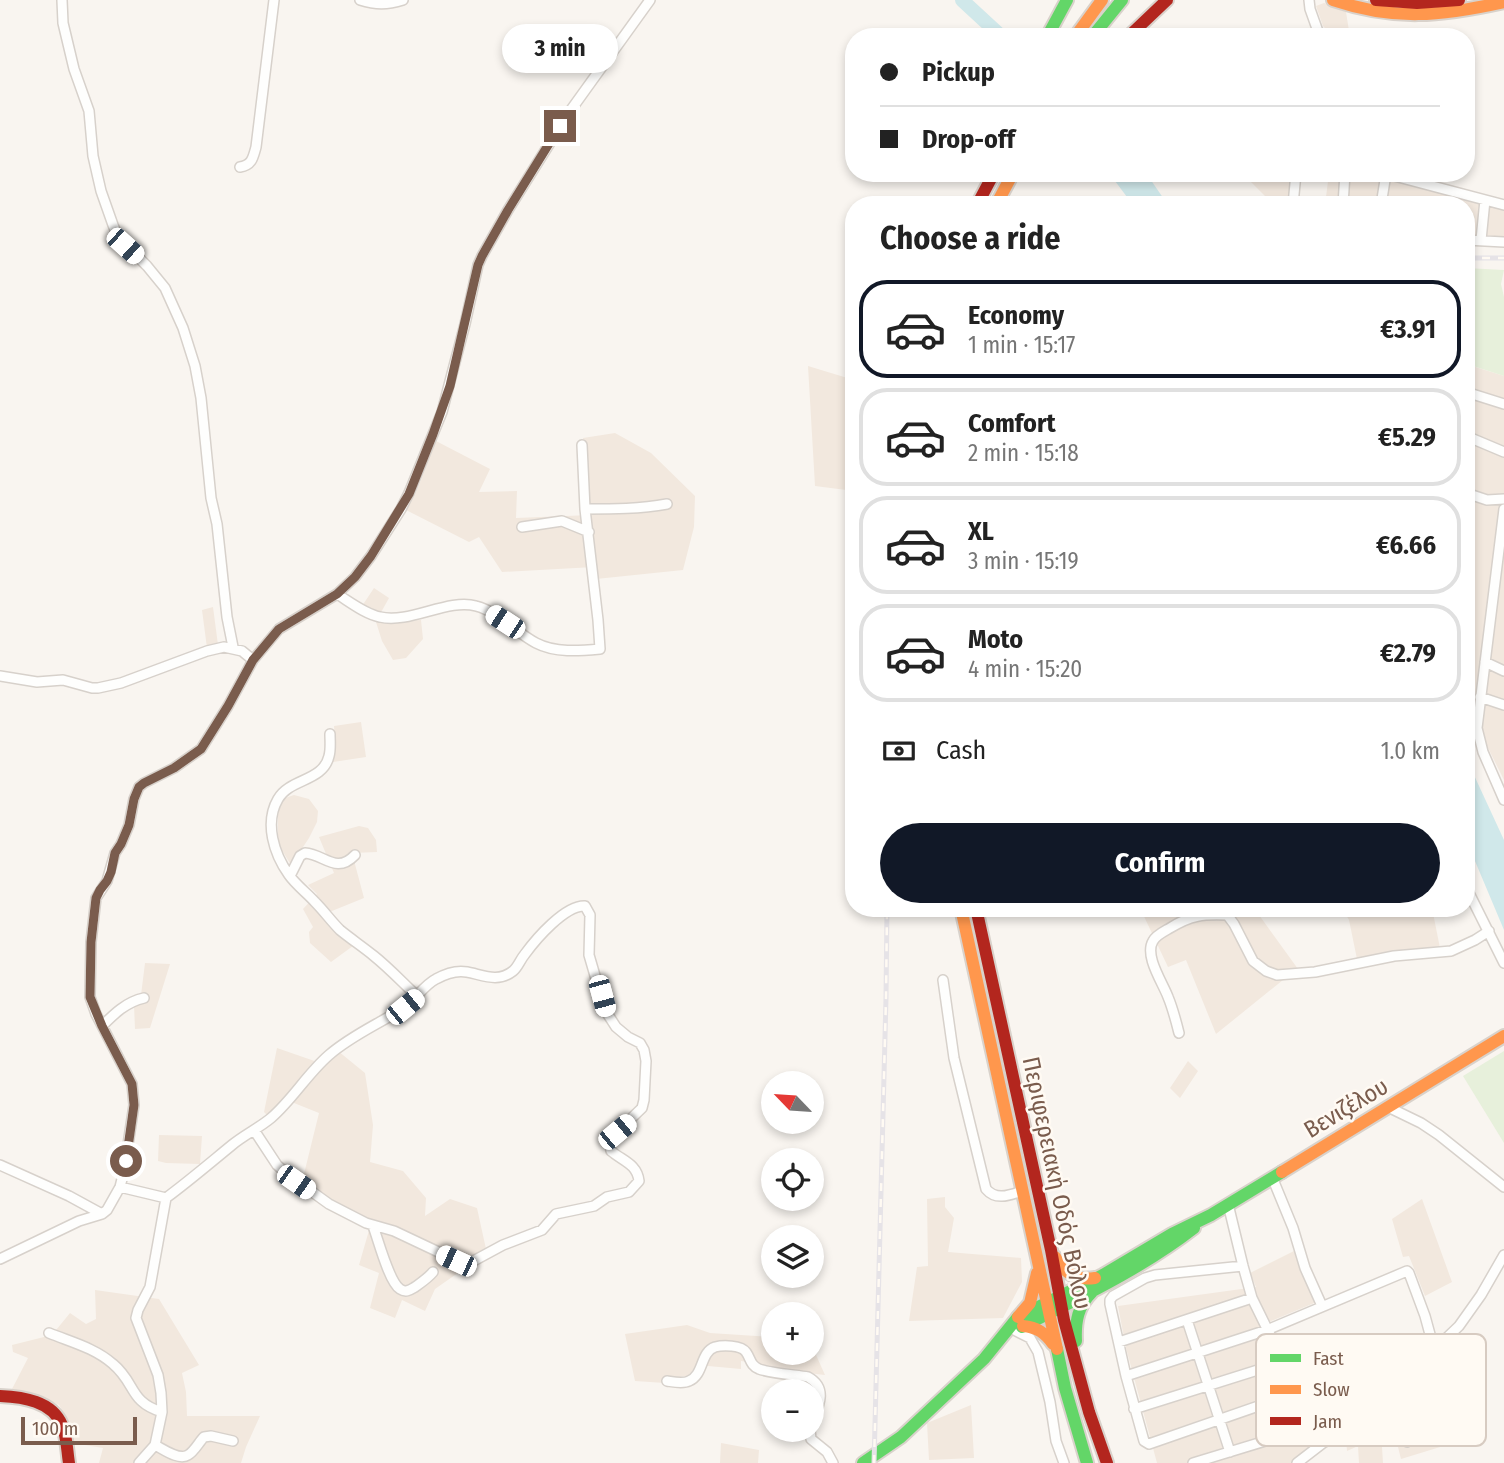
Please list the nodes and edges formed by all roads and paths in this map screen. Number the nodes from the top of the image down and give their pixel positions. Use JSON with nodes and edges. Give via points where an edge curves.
{"nodes":[{"id":1,"x":62,"y":0,"type":"edge"},
{"id":2,"x":274,"y":0,"type":"edge"},
{"id":3,"x":360,"y":0,"type":"edge"},
{"id":4,"x":403,"y":0,"type":"edge"},
{"id":5,"x":650,"y":0,"type":"edge"},
{"id":6,"x":1067,"y":0,"type":"edge"},
{"id":7,"x":1102,"y":0,"type":"edge"},
{"id":8,"x":1122,"y":0,"type":"edge"},
{"id":9,"x":1167,"y":0,"type":"edge"},
{"id":10,"x":1309,"y":0,"type":"edge"},
{"id":11,"x":1334,"y":0,"type":"edge"},
{"id":12,"x":1376,"y":0,"type":"edge"},
{"id":13,"x":1459,"y":0,"type":"edge"},
{"id":14,"x":1504,"y":2,"type":"edge"},
{"id":15,"x":1052,"y":28,"type":"edge"},
{"id":16,"x":1082,"y":28,"type":"edge"},
{"id":17,"x":1099,"y":28,"type":"edge"},
{"id":18,"x":1137,"y":28,"type":"edge"},
{"id":19,"x":1317,"y":28,"type":"edge"},
{"id":20,"x":240,"y":167,"type":"dead end"},
{"id":21,"x":1423,"y":182,"type":"edge"},
{"id":22,"x":1471,"y":196,"type":"edge"},
{"id":23,"x":1475,"y":197,"type":"edge"},
{"id":24,"x":1485,"y":200,"type":"junction"},
{"id":25,"x":1504,"y":205,"type":"edge"},
{"id":26,"x":1475,"y":240,"type":"edge"},
{"id":27,"x":1481,"y":240,"type":"junction"},
{"id":28,"x":1504,"y":242,"type":"edge"},
{"id":29,"x":1475,"y":395,"type":"edge"},
{"id":30,"x":1504,"y":404,"type":"edge"},
{"id":31,"x":1475,"y":440,"type":"edge"},
{"id":32,"x":582,"y":445,"type":"dead end"},
{"id":33,"x":1504,"y":452,"type":"edge"},
{"id":34,"x":1475,"y":496,"type":"edge"},
{"id":35,"x":1504,"y":499,"type":"edge"},
{"id":36,"x":667,"y":504,"type":"dead end"},
{"id":37,"x":585,"y":509,"type":"junction"},
{"id":38,"x":1504,"y":509,"type":"edge"},
{"id":39,"x":522,"y":527,"type":"dead end"},
{"id":40,"x":589,"y":532,"type":"junction"},
{"id":41,"x":1501,"y":567,"type":"edge"},
{"id":42,"x":337,"y":594,"type":"junction"},
{"id":43,"x":233,"y":647,"type":"junction"},
{"id":44,"x":253,"y":660,"type":"junction"},
{"id":45,"x":1485,"y":663,"type":"junction"},
{"id":46,"x":1504,"y":671,"type":"edge"},
{"id":47,"x":0,"y":676,"type":"edge"},
{"id":48,"x":1480,"y":697,"type":"junction"},
{"id":49,"x":1504,"y":705,"type":"edge"},
{"id":50,"x":330,"y":734,"type":"dead end"},
{"id":51,"x":1500,"y":781,"type":"edge"},
{"id":52,"x":1504,"y":800,"type":"edge"},
{"id":53,"x":355,"y":855,"type":"dead end"},
{"id":54,"x":290,"y":876,"type":"junction"},
{"id":55,"x":1475,"y":904,"type":"edge"},
{"id":56,"x":963,"y":917,"type":"edge"},
{"id":57,"x":978,"y":917,"type":"edge"},
{"id":58,"x":1192,"y":917,"type":"edge"},
{"id":59,"x":1229,"y":917,"type":"edge"},
{"id":60,"x":1489,"y":931,"type":"junction"},
{"id":61,"x":1504,"y":963,"type":"edge"},
{"id":62,"x":943,"y":980,"type":"dead end"},
{"id":63,"x":417,"y":996,"type":"junction"},
{"id":64,"x":144,"y":998,"type":"dead end"},
{"id":65,"x":102,"y":1026,"type":"junction"},
{"id":66,"x":1179,"y":1033,"type":"dead end"},
{"id":67,"x":1504,"y":1036,"type":"edge"},
{"id":68,"x":1388,"y":1107,"type":"junction"},
{"id":69,"x":254,"y":1130,"type":"junction"},
{"id":70,"x":0,"y":1165,"type":"edge"},
{"id":71,"x":1272,"y":1177,"type":"junction"},
{"id":72,"x":120,"y":1187,"type":"junction"},
{"id":73,"x":1504,"y":1187,"type":"edge"},
{"id":74,"x":1022,"y":1191,"type":"junction"},
{"id":75,"x":166,"y":1198,"type":"junction"},
{"id":76,"x":1228,"y":1204,"type":"junction"},
{"id":77,"x":102,"y":1214,"type":"junction"},
{"id":78,"x":1211,"y":1215,"type":"junction"},
{"id":79,"x":373,"y":1226,"type":"junction"},
{"id":80,"x":1051,"y":1250,"type":"junction"},
{"id":81,"x":1504,"y":1255,"type":"edge"},
{"id":82,"x":0,"y":1259,"type":"edge"},
{"id":83,"x":1038,"y":1265,"type":"junction"},
{"id":84,"x":1243,"y":1266,"type":"junction"},
{"id":85,"x":433,"y":1272,"type":"dead end"},
{"id":86,"x":1095,"y":1278,"type":"junction"},
{"id":87,"x":1092,"y":1292,"type":"junction"},
{"id":88,"x":1252,"y":1298,"type":"junction"},
{"id":89,"x":1061,"y":1302,"type":"junction"},
{"id":90,"x":1322,"y":1306,"type":"junction"},
{"id":91,"x":1048,"y":1308,"type":"junction"},
{"id":92,"x":1187,"y":1320,"type":"junction"},
{"id":93,"x":1019,"y":1325,"type":"junction"},
{"id":94,"x":1267,"y":1329,"type":"junction"},
{"id":95,"x":49,"y":1333,"type":"dead end"},
{"id":96,"x":1269,"y":1334,"type":"edge"},
{"id":97,"x":1430,"y":1334,"type":"edge"},
{"id":98,"x":1449,"y":1334,"type":"edge"},
{"id":99,"x":1119,"y":1342,"type":"junction"},
{"id":100,"x":1056,"y":1349,"type":"junction"},
{"id":101,"x":1198,"y":1353,"type":"junction"},
{"id":102,"x":1077,"y":1371,"type":"junction"},
{"id":103,"x":1256,"y":1371,"type":"edge"},
{"id":104,"x":1126,"y":1376,"type":"junction"},
{"id":105,"x":811,"y":1379,"type":"edge"},
{"id":106,"x":667,"y":1381,"type":"dead end"},
{"id":107,"x":1210,"y":1387,"type":"junction"},
{"id":108,"x":0,"y":1396,"type":"edge"},
{"id":109,"x":1256,"y":1407,"type":"edge"},
{"id":110,"x":1135,"y":1409,"type":"junction"},
{"id":111,"x":162,"y":1412,"type":"junction"},
{"id":112,"x":1220,"y":1420,"type":"junction"},
{"id":113,"x":233,"y":1441,"type":"dead end"},
{"id":114,"x":815,"y":1442,"type":"edge"},
{"id":115,"x":1256,"y":1444,"type":"edge"},
{"id":116,"x":155,"y":1445,"type":"junction"},
{"id":117,"x":1319,"y":1446,"type":"edge"},
{"id":118,"x":1230,"y":1452,"type":"junction"},
{"id":119,"x":879,"y":1458,"type":"edge"},
{"id":120,"x":69,"y":1463,"type":"edge"},
{"id":121,"x":139,"y":1463,"type":"edge"},
{"id":122,"x":833,"y":1463,"type":"edge"},
{"id":123,"x":863,"y":1463,"type":"edge"},
{"id":124,"x":1064,"y":1463,"type":"edge"},
{"id":125,"x":1087,"y":1463,"type":"edge"},
{"id":126,"x":1107,"y":1463,"type":"edge"},
{"id":127,"x":1193,"y":1463,"type":"edge"},
{"id":128,"x":1297,"y":1463,"type":"edge"}],
"edges":[{"from":1,"to":43,"type":"street","via":[[63,23],[89,111],[93,156],[107,211],[118,237],[165,288],[195,366]]},
{"from":2,"to":20,"type":"street","via":[[256,147],[251,163]]},
{"from":3,"to":4,"type":"street","via":[[388,5]]},
{"from":5,"to":42,"type":"street","via":[[563,122],[482,256],[450,386],[409,494],[371,556]]},
{"from":6,"to":15,"type":"main road"},
{"from":7,"to":16,"type":"main road"},
{"from":8,"to":17,"type":"main road"},
{"from":9,"to":18,"type":"main road"},
{"from":10,"to":19,"type":"street"},
{"from":11,"to":14,"type":"main road","via":[[1401,16],[1442,14]]},
{"from":12,"to":13,"type":"main road","via":[[1429,4]]},
{"from":21,"to":22,"type":"street"},
{"from":23,"to":24,"type":"street"},
{"from":24,"to":25,"type":"street"},
{"from":24,"to":27,"type":"street"},
{"from":26,"to":27,"type":"street"},
{"from":27,"to":28,"type":"street"},
{"from":29,"to":30,"type":"street"},
{"from":31,"to":33,"type":"street"},
{"from":32,"to":37,"type":"street"},
{"from":34,"to":35,"type":"street"},
{"from":36,"to":37,"type":"street"},
{"from":37,"to":40,"type":"street"},
{"from":38,"to":41,"type":"street"},
{"from":39,"to":40,"type":"street","via":[[562,521]]},
{"from":40,"to":42,"type":"street","via":[[600,649],[547,647],[474,605],[383,618]]},
{"from":41,"to":45,"type":"street"},
{"from":42,"to":44,"type":"street","via":[[279,629]]},
{"from":43,"to":44,"type":"street"},
{"from":43,"to":47,"type":"street","via":[[207,651],[98,688]]},
{"from":44,"to":65,"type":"street","via":[[201,749],[136,792],[129,825],[94,906],[89,989]]},
{"from":45,"to":46,"type":"street"},
{"from":45,"to":48,"type":"street"},
{"from":48,"to":49,"type":"street"},
{"from":48,"to":51,"type":"street","via":[[1477,733]]},
{"from":50,"to":54,"type":"street","via":[[329,758],[322,770],[283,792],[274,807],[274,847]]},
{"from":51,"to":52,"type":"street"},
{"from":53,"to":54,"type":"street","via":[[335,864],[305,853]]},
{"from":54,"to":63,"type":"street","via":[[341,931]]},
{"from":55,"to":60,"type":"street"},
{"from":56,"to":74,"type":"main road","name":"Περιφερειακή Οδός Βόλου"},
{"from":57,"to":80,"type":"main road","name":"Περιφερειακή Οδός Βόλου"},
{"from":58,"to":66,"type":"street","via":[[1152,943],[1154,964]]},
{"from":59,"to":60,"type":"street","via":[[1253,961],[1277,975],[1451,951]]},
{"from":60,"to":61,"type":"street"},
{"from":62,"to":74,"type":"street","via":[[954,1058],[986,1189],[1000,1197]]},
{"from":63,"to":69,"type":"street","via":[[350,1038]]},
{"from":63,"to":79,"type":"street","via":[[436,979],[455,972],[491,978],[510,974],[556,921],[585,906],[590,915],[589,955],[606,1010],[616,1027],[640,1044],[645,1055],[642,1108],[617,1132],[610,1146],[633,1167],[639,1181],[626,1194],[556,1214],[542,1230],[468,1265]]},
{"from":64,"to":65,"type":"street","via":[[121,1009]]},
{"from":65,"to":72,"type":"street","via":[[132,1084],[134,1098]]},
{"from":67,"to":68,"type":"main road","name":"Βενιζέλου"},
{"from":68,"to":71,"type":"main road","name":"Βενιζέλου"},
{"from":68,"to":73,"type":"street","via":[[1439,1135]]},
{"from":69,"to":75,"type":"street"},
{"from":69,"to":79,"type":"street","via":[[286,1173],[329,1204]]},
{"from":70,"to":77,"type":"street"},
{"from":71,"to":76,"type":"main road","name":"Βενιζέλου"},
{"from":71,"to":90,"type":"street"},
{"from":72,"to":75,"type":"street"},
{"from":72,"to":77,"type":"street"},
{"from":74,"to":83,"type":"main road","name":"Περιφερειακή Οδός Βόλου"},
{"from":75,"to":111,"type":"street","via":[[155,1264],[136,1318],[158,1375]]},
{"from":76,"to":78,"type":"main road","name":"Βενιζέλου"},
{"from":76,"to":84,"type":"street"},
{"from":77,"to":82,"type":"street"},
{"from":78,"to":86,"type":"main road","name":"Βενιζέλου"},
{"from":78,"to":87,"type":"main road","name":"Βενιζέλου","via":[[1177,1243]]},
{"from":79,"to":85,"type":"street","via":[[397,1288],[411,1289]]},
{"from":80,"to":86,"type":"main road","via":[[1072,1277]]},
{"from":80,"to":89,"type":"main road","name":"Περιφερειακή Οδός Βόλου"},
{"from":81,"to":98,"type":"street","via":[[1467,1316]]},
{"from":83,"to":91,"type":"main road","name":"Περιφερειακή Οδός Βόλου"},
{"from":83,"to":93,"type":"main road","via":[[1032,1297]]},
{"from":84,"to":88,"type":"street"},
{"from":84,"to":99,"type":"street","via":[[1155,1275],[1124,1290],[1110,1300]]},
{"from":86,"to":89,"type":"main road","name":"Βενιζέλου"},
{"from":87,"to":89,"type":"main road","name":"Βενιζέλου"},
{"from":87,"to":102,"type":"main road","via":[[1076,1316]]},
{"from":88,"to":92,"type":"street"},
{"from":88,"to":94,"type":"street"},
{"from":89,"to":91,"type":"main road"},
{"from":89,"to":102,"type":"main road","name":"Περιφερειακή Οδός Βόλου"},
{"from":90,"to":94,"type":"street"},
{"from":90,"to":97,"type":"street","via":[[1408,1271]]},
{"from":91,"to":93,"type":"main road"},
{"from":91,"to":100,"type":"main road","name":"Περιφερειακή Οδός Βόλου"},
{"from":92,"to":99,"type":"street"},
{"from":92,"to":101,"type":"street"},
{"from":93,"to":100,"type":"main road","via":[[1042,1331]]},
{"from":93,"to":119,"type":"main road"},
{"from":93,"to":124,"type":"street","via":[[1038,1352]]},
{"from":94,"to":96,"type":"street"},
{"from":94,"to":101,"type":"street"},
{"from":95,"to":111,"type":"street","via":[[105,1357],[140,1401]]},
{"from":99,"to":104,"type":"street"},
{"from":100,"to":125,"type":"main road","name":"Περιφερειακή Οδός Βόλου"},
{"from":101,"to":104,"type":"street"},
{"from":101,"to":107,"type":"street"},
{"from":102,"to":126,"type":"main road","name":"Περιφερειακή Οδός Βόλου"},
{"from":103,"to":107,"type":"street"},
{"from":104,"to":110,"type":"street"},
{"from":105,"to":106,"type":"street","via":[[761,1370],[746,1352],[729,1346],[707,1352],[692,1380]]},
{"from":107,"to":110,"type":"street"},
{"from":107,"to":112,"type":"street"},
{"from":108,"to":120,"type":"main road","via":[[31,1400],[52,1412],[62,1427]]},
{"from":109,"to":112,"type":"street"},
{"from":110,"to":112,"type":"street","via":[[1144,1441],[1149,1444]]},
{"from":111,"to":116,"type":"street"},
{"from":112,"to":118,"type":"street"},
{"from":113,"to":116,"type":"street","via":[[204,1437],[184,1457]]},
{"from":114,"to":122,"type":"street"},
{"from":115,"to":118,"type":"street"},
{"from":116,"to":121,"type":"street"},
{"from":117,"to":128,"type":"street"},
{"from":118,"to":127,"type":"street"},
{"from":119,"to":123,"type":"main road"}]}
